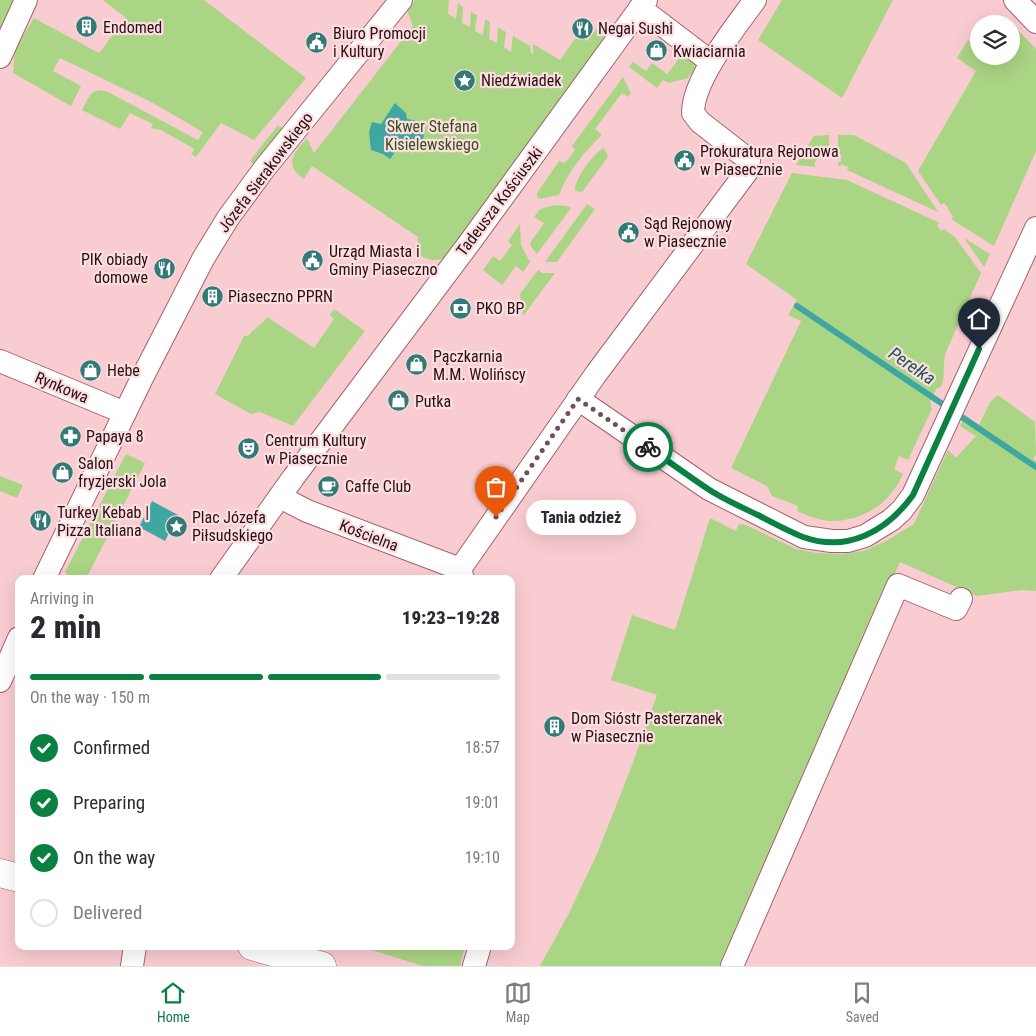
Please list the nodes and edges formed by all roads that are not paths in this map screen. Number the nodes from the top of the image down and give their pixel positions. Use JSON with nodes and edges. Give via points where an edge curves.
{"nodes":[{"id":1,"x":26,"y":0,"type":"edge"},
{"id":2,"x":401,"y":0,"type":"edge"},
{"id":3,"x":755,"y":0,"type":"edge"},
{"id":4,"x":1015,"y":0,"type":"edge"},
{"id":5,"x":643,"y":4,"type":"edge"},
{"id":6,"x":1036,"y":22,"type":"edge"},
{"id":7,"x":0,"y":57,"type":"edge"},
{"id":8,"x":711,"y":62,"type":"junction"},
{"id":9,"x":1036,"y":228,"type":"edge"},
{"id":10,"x":0,"y":360,"type":"edge"},
{"id":11,"x":578,"y":399,"type":"junction"},
{"id":12,"x":125,"y":413,"type":"junction"},
{"id":13,"x":280,"y":498,"type":"junction"},
{"id":14,"x":461,"y":574,"type":"edge"},
{"id":15,"x":46,"y":575,"type":"edge"},
{"id":16,"x":224,"y":575,"type":"edge"},
{"id":17,"x":961,"y":599,"type":"dead end"},
{"id":18,"x":15,"y":647,"type":"edge"},
{"id":19,"x":0,"y":681,"type":"edge"},
{"id":20,"x":0,"y":873,"type":"edge"},
{"id":21,"x":15,"y":877,"type":"edge"},
{"id":22,"x":134,"y":950,"type":"edge"},
{"id":23,"x":266,"y":950,"type":"edge"},
{"id":24,"x":479,"y":950,"type":"edge"},
{"id":25,"x":132,"y":966,"type":"edge"},
{"id":26,"x":322,"y":966,"type":"edge"},
{"id":27,"x":474,"y":966,"type":"edge"},
{"id":28,"x":732,"y":966,"type":"edge"}],
"edges":[{"from":1,"to":7,"type":"street"},
{"from":2,"to":12,"type":"street","name":"Józefa Sierakowskiego","via":[[228,218],[203,259]]},
{"from":3,"to":8,"type":"street"},
{"from":4,"to":6,"type":"street"},
{"from":5,"to":8,"type":"street"},
{"from":5,"to":13,"type":"street","name":"Tadeusza Kościuszki"},
{"from":8,"to":11,"type":"street","name":"Kościelna","via":[[693,104],[693,113],[749,160],[748,170]]},
{"from":9,"to":11,"type":"street","via":[[913,495],[891,520],[865,536],[848,541],[819,540],[788,530],[709,490]]},
{"from":10,"to":12,"type":"street","name":"Rynkowa"},
{"from":11,"to":14,"type":"street","name":"Kościelna"},
{"from":12,"to":15,"type":"street"},
{"from":13,"to":14,"type":"street","name":"Kościelna"},
{"from":13,"to":16,"type":"street","name":"Tadeusza Kościuszki"},
{"from":17,"to":28,"type":"street","via":[[956,609],[898,585]]},
{"from":18,"to":19,"type":"street"},
{"from":20,"to":21,"type":"street"},
{"from":22,"to":25,"type":"street"},
{"from":23,"to":26,"type":"street"},
{"from":24,"to":27,"type":"street"}]}
